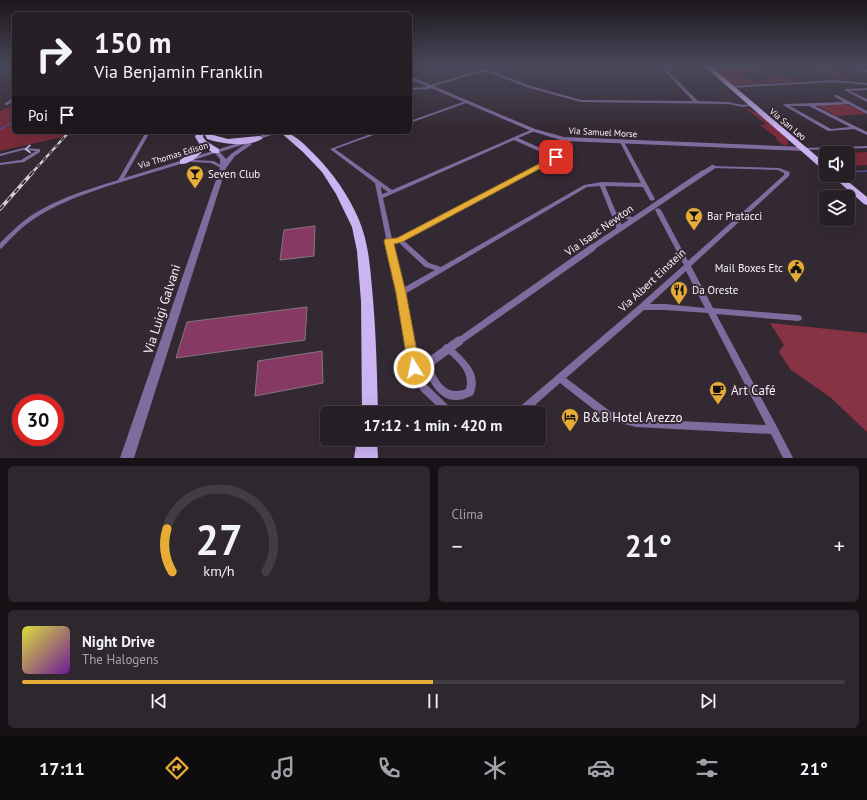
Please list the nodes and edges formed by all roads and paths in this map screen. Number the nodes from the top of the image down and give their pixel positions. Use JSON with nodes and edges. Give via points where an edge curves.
{"nodes":[{"id":1,"x":428,"y":87,"type":"edge"},
{"id":2,"x":531,"y":87,"type":"edge"},
{"id":3,"x":682,"y":87,"type":"edge"},
{"id":4,"x":730,"y":87,"type":"edge"},
{"id":5,"x":867,"y":89,"type":"edge"},
{"id":6,"x":836,"y":96,"type":"dead end"},
{"id":7,"x":12,"y":100,"type":"edge"},
{"id":8,"x":741,"y":100,"type":"junction"},
{"id":9,"x":867,"y":101,"type":"edge"},
{"id":10,"x":467,"y":102,"type":"junction"},
{"id":11,"x":698,"y":103,"type":"junction"},
{"id":12,"x":728,"y":103,"type":"junction"},
{"id":13,"x":849,"y":103,"type":"junction"},
{"id":14,"x":6,"y":104,"type":"dead end"},
{"id":15,"x":751,"y":105,"type":"junction"},
{"id":16,"x":810,"y":105,"type":"junction"},
{"id":17,"x":743,"y":106,"type":"junction"},
{"id":18,"x":760,"y":112,"type":"junction"},
{"id":19,"x":867,"y":113,"type":"edge"},
{"id":20,"x":412,"y":121,"type":"edge"},
{"id":21,"x":856,"y":128,"type":"junction"},
{"id":22,"x":533,"y":130,"type":"junction"},
{"id":23,"x":147,"y":134,"type":"edge"},
{"id":24,"x":200,"y":134,"type":"edge"},
{"id":25,"x":207,"y":134,"type":"edge"},
{"id":26,"x":208,"y":134,"type":"edge"},
{"id":27,"x":272,"y":134,"type":"edge"},
{"id":28,"x":286,"y":134,"type":"edge"},
{"id":29,"x":374,"y":134,"type":"edge"},
{"id":30,"x":867,"y":134,"type":"edge"},
{"id":31,"x":260,"y":138,"type":"junction"},
{"id":32,"x":515,"y":138,"type":"junction"},
{"id":33,"x":791,"y":138,"type":"junction"},
{"id":34,"x":622,"y":142,"type":"junction"},
{"id":35,"x":203,"y":143,"type":"junction"},
{"id":36,"x":867,"y":147,"type":"edge"},
{"id":37,"x":782,"y":148,"type":"junction"},
{"id":38,"x":819,"y":148,"type":"edge"},
{"id":39,"x":855,"y":148,"type":"edge"},
{"id":40,"x":803,"y":149,"type":"junction"},
{"id":41,"x":819,"y":149,"type":"edge"},
{"id":42,"x":819,"y":150,"type":"edge"},
{"id":43,"x":215,"y":151,"type":"junction"},
{"id":44,"x":0,"y":155,"type":"edge"},
{"id":45,"x":814,"y":158,"type":"junction"},
{"id":46,"x":183,"y":162,"type":"junction"},
{"id":47,"x":819,"y":162,"type":"edge"},
{"id":48,"x":0,"y":164,"type":"edge"},
{"id":49,"x":223,"y":168,"type":"junction"},
{"id":50,"x":774,"y":169,"type":"joint"},
{"id":51,"x":120,"y":181,"type":"junction"},
{"id":52,"x":377,"y":182,"type":"junction"},
{"id":53,"x":843,"y":182,"type":"edge"},
{"id":54,"x":602,"y":184,"type":"junction"},
{"id":55,"x":644,"y":185,"type":"junction"},
{"id":56,"x":391,"y":192,"type":"junction"},
{"id":57,"x":381,"y":197,"type":"junction"},
{"id":58,"x":652,"y":199,"type":"dead end"},
{"id":59,"x":867,"y":202,"type":"edge"},
{"id":60,"x":658,"y":210,"type":"dead end"},
{"id":61,"x":613,"y":213,"type":"junction"},
{"id":62,"x":633,"y":219,"type":"junction"},
{"id":63,"x":620,"y":229,"type":"junction"},
{"id":64,"x":399,"y":240,"type":"junction"},
{"id":65,"x":389,"y":241,"type":"junction"},
{"id":66,"x":0,"y":247,"type":"edge"},
{"id":67,"x":687,"y":264,"type":"junction"},
{"id":68,"x":442,"y":270,"type":"junction"},
{"id":69,"x":401,"y":293,"type":"junction"},
{"id":70,"x":642,"y":307,"type":"junction"},
{"id":71,"x":712,"y":312,"type":"junction"},
{"id":72,"x":798,"y":318,"type":"dead end"},
{"id":73,"x":446,"y":347,"type":"dead end"},
{"id":74,"x":560,"y":378,"type":"junction"},
{"id":75,"x":370,"y":406,"type":"edge"},
{"id":76,"x":443,"y":406,"type":"edge"},
{"id":77,"x":528,"y":406,"type":"edge"},
{"id":78,"x":774,"y":430,"type":"junction"},
{"id":79,"x":364,"y":446,"type":"edge"},
{"id":80,"x":370,"y":446,"type":"edge"},
{"id":81,"x":127,"y":458,"type":"edge"},
{"id":82,"x":362,"y":458,"type":"edge"},
{"id":83,"x":370,"y":458,"type":"edge"},
{"id":84,"x":788,"y":458,"type":"edge"}],
"edges":[{"from":1,"to":10,"type":"street","name":"Via Samuel Morse"},
{"from":2,"to":11,"type":"street","via":[[581,101]]},
{"from":3,"to":11,"type":"street"},
{"from":4,"to":8,"type":"main road","name":"Via San Leo"},
{"from":5,"to":9,"type":"street","via":[[846,90]]},
{"from":6,"to":13,"type":"street"},
{"from":7,"to":14,"type":"street"},
{"from":8,"to":12,"type":"street"},
{"from":8,"to":15,"type":"main road","name":"Via San Leo"},
{"from":10,"to":20,"type":"street"},
{"from":10,"to":22,"type":"street","name":"Via Samuel Morse"},
{"from":11,"to":12,"type":"street"},
{"from":12,"to":17,"type":"street"},
{"from":13,"to":16,"type":"street"},
{"from":13,"to":19,"type":"street"},
{"from":15,"to":17,"type":"street"},
{"from":15,"to":18,"type":"main road","name":"Via San Leo"},
{"from":16,"to":21,"type":"street"},
{"from":16,"to":21,"type":"street","via":[[785,105],[830,130]]},
{"from":17,"to":18,"type":"street"},
{"from":18,"to":33,"type":"main road","name":"Via San Leo"},
{"from":21,"to":30,"type":"street"},
{"from":22,"to":32,"type":"street"},
{"from":22,"to":34,"type":"street","name":"Via Samuel Morse","via":[[564,139]]},
{"from":23,"to":51,"type":"street","name":"Via Thomas Edison"},
{"from":24,"to":35,"type":"main road","via":[[199,137]]},
{"from":25,"to":43,"type":"main road","via":[[206,140]]},
{"from":26,"to":31,"type":"main road","via":[[210,138],[224,142]]},
{"from":27,"to":31,"type":"street","name":"Via Thomas Edison"},
{"from":28,"to":75,"type":"main road","via":[[317,161],[336,187],[354,220],[364,259],[370,324]]},
{"from":29,"to":52,"type":"street","via":[[332,149]]},
{"from":31,"to":43,"type":"street","name":"Via Thomas Edison"},
{"from":31,"to":49,"type":"street","name":"Via Luigi Galvani","via":[[233,155]]},
{"from":32,"to":56,"type":"street"},
{"from":32,"to":64,"type":"street","via":[[556,157]]},
{"from":33,"to":37,"type":"street","via":[[790,145]]},
{"from":33,"to":38,"type":"street"},
{"from":33,"to":40,"type":"main road","name":"Via San Leo"},
{"from":34,"to":37,"type":"street","name":"Via Samuel Morse"},
{"from":34,"to":55,"type":"street"},
{"from":35,"to":43,"type":"main road"},
{"from":35,"to":46,"type":"main road","via":[[199,151]]},
{"from":36,"to":39,"type":"street"},
{"from":37,"to":40,"type":"street","name":"Via Samuel Morse"},
{"from":37,"to":45,"type":"street","name":"Via Samuel Morse"},
{"from":40,"to":41,"type":"street"},
{"from":40,"to":45,"type":"main road","name":"Via San Leo"},
{"from":42,"to":45,"type":"street","via":[[815,152]]},
{"from":43,"to":46,"type":"street","name":"Via Thomas Edison"},
{"from":43,"to":49,"type":"street","via":[[223,159]]},
{"from":48,"to":44,"type":"street","one_way":true,"via":[[30,158],[38,150],[23,149]]},
{"from":45,"to":47,"type":"main road","name":"Via San Leo"},
{"from":46,"to":49,"type":"street","via":[[212,162]]},
{"from":46,"to":51,"type":"street","name":"Via Thomas Edison"},
{"from":49,"to":81,"type":"street","name":"Via Luigi Galvani"},
{"from":50,"to":62,"type":"street","name":"Via Isaac Newton","bridge":true,"via":[[713,167]]},
{"from":50,"to":67,"type":"street","name":"Via Albert Einstein","via":[[782,170],[787,175]]},
{"from":51,"to":66,"type":"street","name":"Via Thomas Edison","via":[[44,209],[12,233]]},
{"from":52,"to":56,"type":"street"},
{"from":52,"to":57,"type":"street"},
{"from":53,"to":59,"type":"main road"},
{"from":54,"to":55,"type":"street"},
{"from":54,"to":61,"type":"street"},
{"from":54,"to":68,"type":"street","via":[[586,186],[574,192]]},
{"from":55,"to":58,"type":"street"},
{"from":56,"to":57,"type":"street"},
{"from":57,"to":65,"type":"street"},
{"from":60,"to":67,"type":"street"},
{"from":61,"to":62,"type":"street"},
{"from":61,"to":63,"type":"street"},
{"from":62,"to":63,"type":"street","name":"Via Isaac Newton","bridge":true},
{"from":63,"to":73,"type":"street","name":"Via Isaac Newton","bridge":true,"via":[[434,359],[428,368],[434,382],[444,392],[456,396],[470,392],[473,384],[471,372],[454,355]]},
{"from":64,"to":65,"type":"street"},
{"from":64,"to":68,"type":"street","via":[[427,265]]},
{"from":65,"to":69,"type":"street"},
{"from":67,"to":70,"type":"street","name":"Via Albert Einstein"},
{"from":67,"to":71,"type":"street"},
{"from":68,"to":69,"type":"street"},
{"from":69,"to":76,"type":"street","via":[[414,368],[424,388]]},
{"from":70,"to":71,"type":"street"},
{"from":70,"to":74,"type":"street","name":"Via Albert Einstein"},
{"from":71,"to":72,"type":"street"},
{"from":71,"to":78,"type":"street"},
{"from":74,"to":77,"type":"street","name":"Via Albert Einstein"},
{"from":74,"to":78,"type":"street","via":[[609,416],[636,423]]},
{"from":78,"to":84,"type":"street"},
{"from":79,"to":82,"type":"main road"},
{"from":80,"to":83,"type":"main road"}]}
